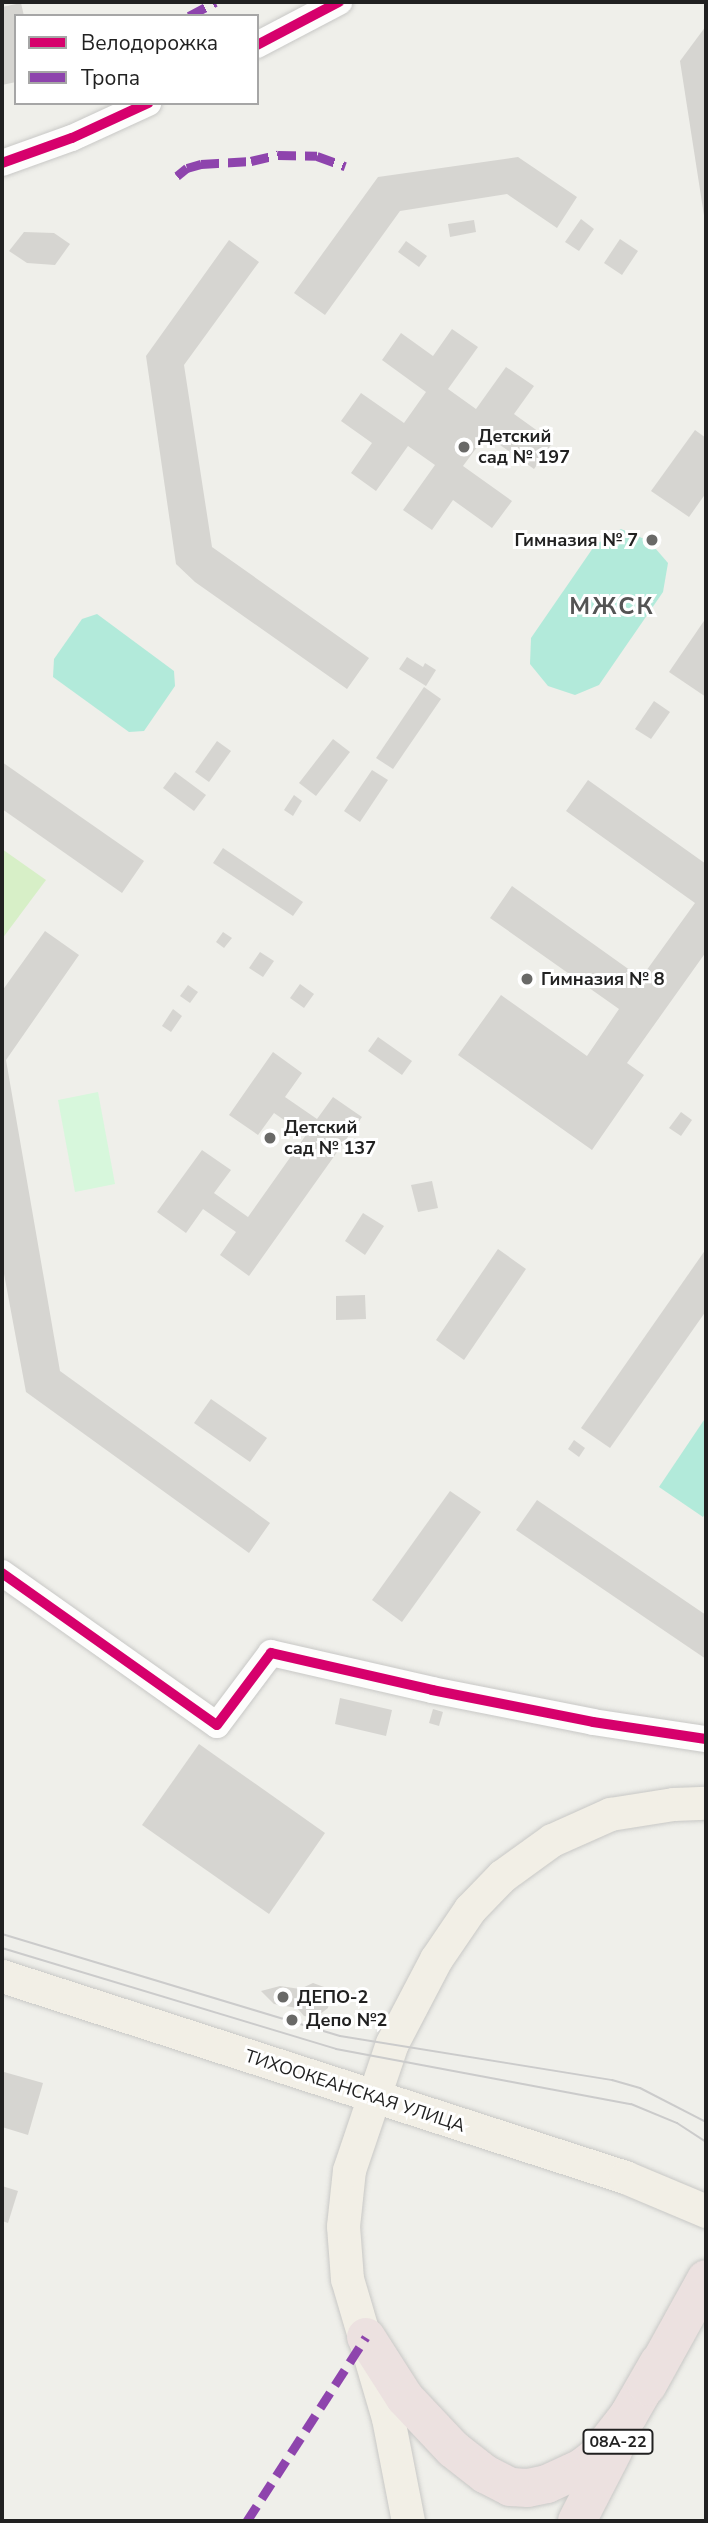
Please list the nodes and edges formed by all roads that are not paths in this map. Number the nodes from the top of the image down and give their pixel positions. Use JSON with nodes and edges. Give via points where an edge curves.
{"nodes":[{"id":1,"x":339,"y":2,"type":"edge"},
{"id":2,"x":259,"y":44,"type":"edge"},
{"id":3,"x":144,"y":105,"type":"edge"},
{"id":4,"x":2,"y":163,"type":"edge"},
{"id":5,"x":2,"y":1573,"type":"edge"},
{"id":6,"x":706,"y":1739,"type":"edge"},
{"id":7,"x":706,"y":1803,"type":"edge"},
{"id":8,"x":2,"y":1976,"type":"edge"},
{"id":9,"x":373,"y":2097,"type":"junction"},
{"id":10,"x":701,"y":2208,"type":"edge"},
{"id":11,"x":706,"y":2280,"type":"edge"},
{"id":12,"x":366,"y":2337,"type":"junction"},
{"id":13,"x":659,"y":2362,"type":"junction"},
{"id":14,"x":408,"y":2521,"type":"edge"},
{"id":15,"x":577,"y":2521,"type":"edge"}],
"edges":[{"from":1,"to":2,"type":"street"},
{"from":3,"to":4,"type":"street"},
{"from":5,"to":6,"type":"street","via":[[217,1724],[271,1653],[593,1722]]},
{"from":7,"to":9,"type":"main road","via":[[610,1814],[552,1840],[502,1876],[470,1909],[436,1959],[392,2043]]},
{"from":8,"to":9,"type":"main road","name":"ТИХООКЕАНСКАЯ УЛИЦА"},
{"from":9,"to":10,"type":"main road","name":"ТИХООКЕАНСКАЯ УЛИЦА","via":[[625,2177]]},
{"from":9,"to":12,"type":"main road","via":[[356,2145],[344,2202],[347,2279]]},
{"from":11,"to":13,"type":"highway","number":"08А-22"},
{"from":12,"to":13,"type":"highway","via":[[405,2398],[453,2449],[510,2487],[547,2484],[583,2467],[616,2434]]},
{"from":12,"to":14,"type":"main road","via":[[397,2455]]},
{"from":13,"to":15,"type":"highway","number":"08А-22"}]}
